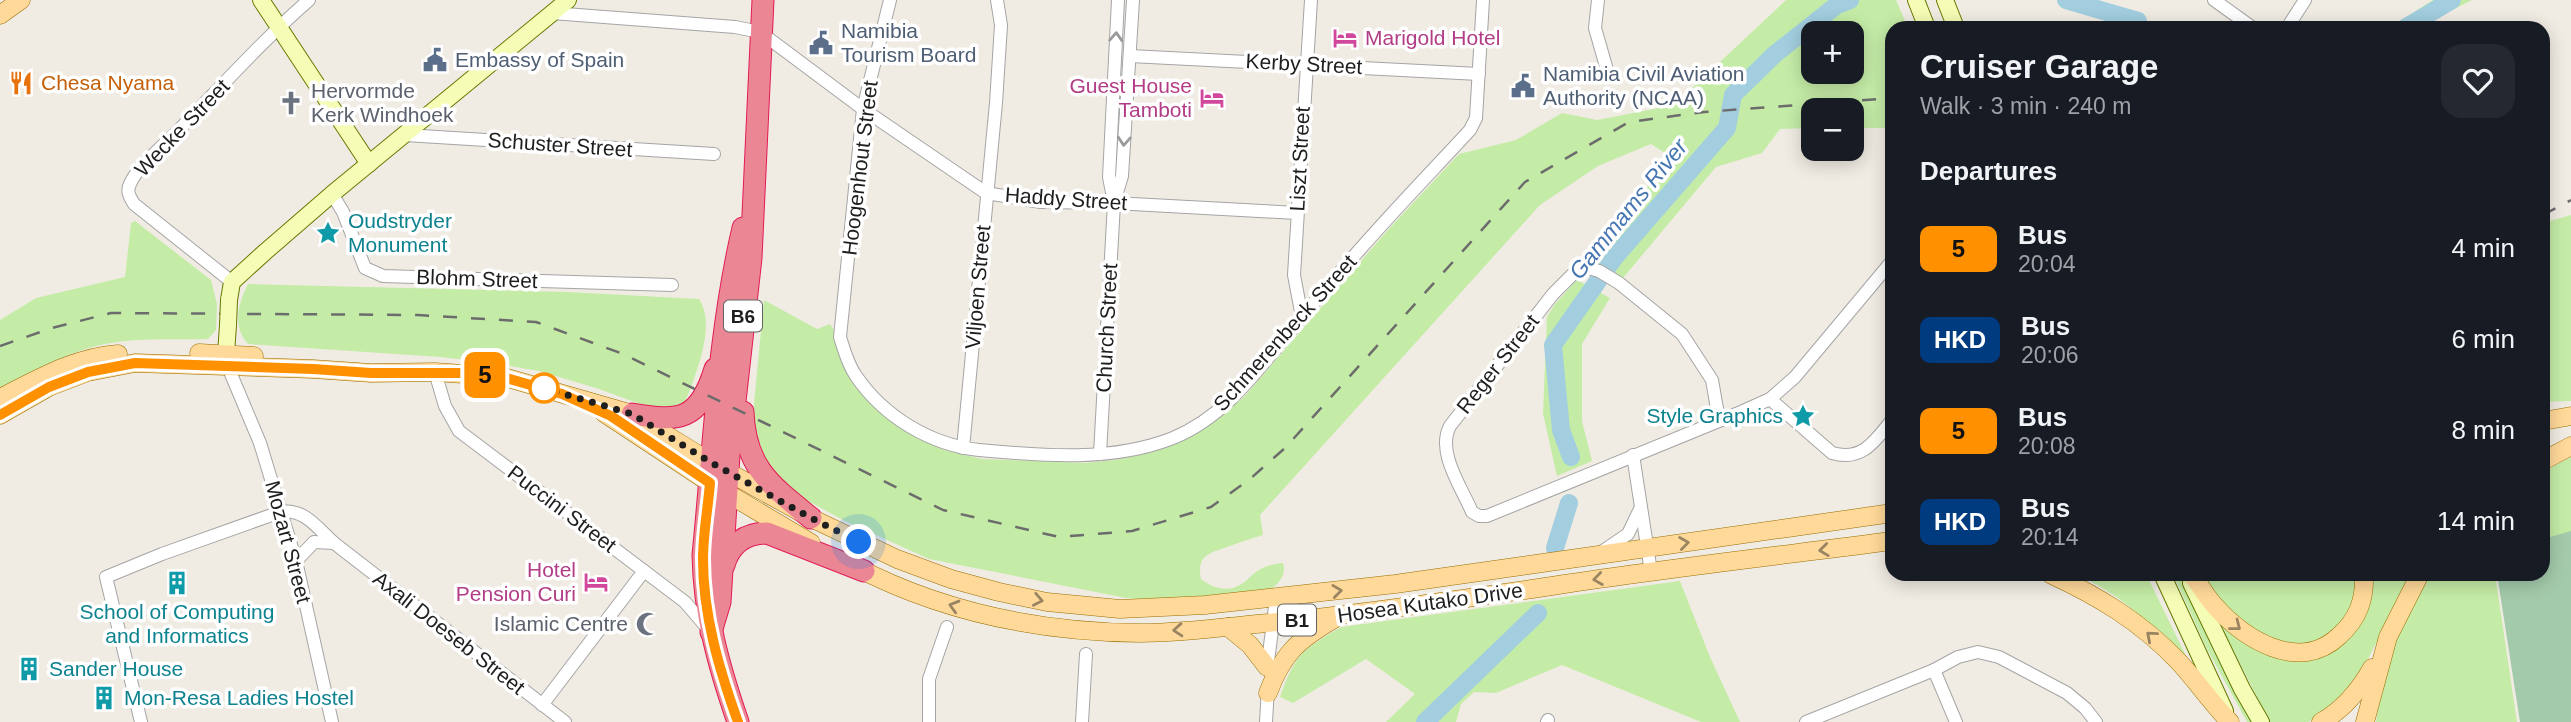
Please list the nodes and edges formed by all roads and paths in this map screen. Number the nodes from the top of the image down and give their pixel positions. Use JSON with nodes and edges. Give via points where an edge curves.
{"nodes":[{"id":1,"x":21,"y":0,"type":"edge"},
{"id":2,"x":261,"y":0,"type":"edge"},
{"id":3,"x":309,"y":0,"type":"edge"},
{"id":4,"x":568,"y":0,"type":"edge"},
{"id":5,"x":762,"y":0,"type":"edge"},
{"id":6,"x":890,"y":0,"type":"edge"},
{"id":7,"x":997,"y":0,"type":"edge"},
{"id":8,"x":1118,"y":0,"type":"edge"},
{"id":9,"x":1133,"y":0,"type":"edge"},
{"id":10,"x":1311,"y":0,"type":"edge"},
{"id":11,"x":1483,"y":0,"type":"edge"},
{"id":12,"x":1598,"y":0,"type":"edge"},
{"id":13,"x":1916,"y":0,"type":"edge"},
{"id":14,"x":1945,"y":0,"type":"edge"},
{"id":15,"x":2214,"y":0,"type":"edge"},
{"id":16,"x":2305,"y":0,"type":"edge"},
{"id":17,"x":552,"y":13,"type":"junction"},
{"id":18,"x":0,"y":15,"type":"edge"},
{"id":19,"x":1924,"y":21,"type":"edge"},
{"id":20,"x":1953,"y":21,"type":"edge"},
{"id":21,"x":2243,"y":21,"type":"edge"},
{"id":22,"x":2292,"y":21,"type":"edge"},
{"id":23,"x":279,"y":27,"type":"junction"},
{"id":24,"x":760,"y":32,"type":"junction"},
{"id":25,"x":1129,"y":56,"type":"junction"},
{"id":26,"x":1306,"y":64,"type":"junction"},
{"id":27,"x":1479,"y":74,"type":"junction"},
{"id":28,"x":1609,"y":77,"type":"dead end"},
{"id":29,"x":863,"y":109,"type":"junction"},
{"id":30,"x":405,"y":135,"type":"junction"},
{"id":31,"x":714,"y":154,"type":"dead end"},
{"id":32,"x":369,"y":164,"type":"junction"},
{"id":33,"x":986,"y":193,"type":"junction"},
{"id":34,"x":332,"y":194,"type":"junction"},
{"id":35,"x":1114,"y":203,"type":"junction"},
{"id":36,"x":1297,"y":213,"type":"junction"},
{"id":37,"x":1885,"y":269,"type":"edge"},
{"id":38,"x":232,"y":282,"type":"junction"},
{"id":39,"x":672,"y":285,"type":"dead end"},
{"id":40,"x":1302,"y":317,"type":"junction"},
{"id":41,"x":840,"y":337,"type":"joint"},
{"id":42,"x":732,"y":344,"type":"junction"},
{"id":43,"x":227,"y":361,"type":"junction"},
{"id":44,"x":435,"y":372,"type":"junction"},
{"id":45,"x":562,"y":394,"type":"junction"},
{"id":46,"x":0,"y":398,"type":"edge"},
{"id":47,"x":1770,"y":398,"type":"junction"},
{"id":48,"x":632,"y":414,"type":"junction"},
{"id":49,"x":2550,"y":414,"type":"edge"},
{"id":50,"x":0,"y":415,"type":"edge"},
{"id":51,"x":2571,"y":415,"type":"edge"},
{"id":52,"x":1719,"y":420,"type":"junction"},
{"id":53,"x":2550,"y":420,"type":"edge"},
{"id":54,"x":1885,"y":429,"type":"edge"},
{"id":55,"x":2571,"y":444,"type":"edge"},
{"id":56,"x":2550,"y":446,"type":"edge"},
{"id":57,"x":963,"y":448,"type":"junction"},
{"id":58,"x":1100,"y":454,"type":"junction"},
{"id":59,"x":1633,"y":455,"type":"junction"},
{"id":60,"x":2550,"y":457,"type":"edge"},
{"id":61,"x":720,"y":477,"type":"junction"},
{"id":62,"x":1642,"y":506,"type":"junction"},
{"id":63,"x":280,"y":512,"type":"junction"},
{"id":64,"x":1885,"y":514,"type":"edge"},
{"id":65,"x":811,"y":518,"type":"junction"},
{"id":66,"x":1885,"y":542,"type":"edge"},
{"id":67,"x":334,"y":543,"type":"junction"},
{"id":68,"x":1648,"y":548,"type":"junction"},
{"id":69,"x":1593,"y":556,"type":"junction"},
{"id":70,"x":296,"y":561,"type":"junction"},
{"id":71,"x":864,"y":570,"type":"junction"},
{"id":72,"x":644,"y":571,"type":"junction"},
{"id":73,"x":1651,"y":572,"type":"junction"},
{"id":74,"x":720,"y":576,"type":"junction"},
{"id":75,"x":2065,"y":581,"type":"edge"},
{"id":76,"x":2165,"y":581,"type":"edge"},
{"id":77,"x":2193,"y":581,"type":"edge"},
{"id":78,"x":2195,"y":581,"type":"edge"},
{"id":79,"x":2364,"y":581,"type":"edge"},
{"id":80,"x":2416,"y":581,"type":"edge"},
{"id":81,"x":1276,"y":599,"type":"junction"},
{"id":82,"x":1340,"y":616,"type":"junction"},
{"id":83,"x":1272,"y":622,"type":"junction"},
{"id":84,"x":947,"y":627,"type":"dead end"},
{"id":85,"x":1228,"y":627,"type":"junction"},
{"id":86,"x":711,"y":632,"type":"junction"},
{"id":87,"x":2388,"y":637,"type":"junction"},
{"id":88,"x":1086,"y":653,"type":"dead end"},
{"id":89,"x":1267,"y":667,"type":"junction"},
{"id":90,"x":1934,"y":670,"type":"junction"},
{"id":91,"x":1268,"y":692,"type":"junction"},
{"id":92,"x":542,"y":705,"type":"junction"},
{"id":93,"x":141,"y":722,"type":"edge"},
{"id":94,"x":332,"y":722,"type":"edge"},
{"id":95,"x":565,"y":722,"type":"edge"},
{"id":96,"x":738,"y":722,"type":"edge"},
{"id":97,"x":929,"y":722,"type":"edge"},
{"id":98,"x":1082,"y":722,"type":"edge"},
{"id":99,"x":1266,"y":722,"type":"edge"},
{"id":100,"x":1806,"y":722,"type":"edge"},
{"id":101,"x":1956,"y":722,"type":"edge"},
{"id":102,"x":2096,"y":722,"type":"edge"},
{"id":103,"x":2231,"y":722,"type":"edge"},
{"id":104,"x":2261,"y":722,"type":"edge"},
{"id":105,"x":2321,"y":722,"type":"edge"},
{"id":106,"x":2365,"y":722,"type":"edge"}],
"edges":[{"from":1,"to":18,"type":"main road"},
{"from":2,"to":23,"type":"street"},
{"from":3,"to":23,"type":"street","name":"Wecke Street"},
{"from":4,"to":17,"type":"street"},
{"from":5,"to":24,"type":"highway","number":"B6"},
{"from":6,"to":29,"type":"street","name":"Hoogenhout Street"},
{"from":7,"to":33,"type":"street","name":"Viljoen Street","via":[[1002,25]]},
{"from":35,"to":8,"type":"street","name":"Church Street","one_way":true,"via":[[1110,177]]},
{"from":9,"to":25,"type":"street","name":"Church Street"},
{"from":10,"to":26,"type":"street","name":"Liszt Street"},
{"from":11,"to":27,"type":"street","name":"Schmerenbeck Street"},
{"from":12,"to":28,"type":"street","via":[[1595,28]]},
{"from":13,"to":19,"type":"street"},
{"from":14,"to":20,"type":"street"},
{"from":15,"to":21,"type":"street"},
{"from":16,"to":22,"type":"street"},
{"from":17,"to":24,"type":"street"},
{"from":17,"to":30,"type":"street"},
{"from":23,"to":32,"type":"street"},
{"from":23,"to":38,"type":"street","name":"Wecke Street","via":[[141,169],[128,188],[134,204]]},
{"from":24,"to":29,"type":"street","name":"Haddy Street"},
{"from":24,"to":42,"type":"highway","number":"B6","via":[[755,176],[733,271]]},
{"from":25,"to":26,"type":"street","name":"Kerby Street"},
{"from":25,"to":35,"type":"street","name":"Church Street","one_way":true,"via":[[1122,176]]},
{"from":26,"to":27,"type":"street","name":"Kerby Street"},
{"from":26,"to":36,"type":"street","name":"Liszt Street"},
{"from":27,"to":40,"type":"street","name":"Schmerenbeck Street","via":[[1476,118],[1470,130]]},
{"from":29,"to":33,"type":"street","name":"Haddy Street"},
{"from":29,"to":41,"type":"street","name":"Hoogenhout Street"},
{"from":30,"to":31,"type":"street","name":"Schuster Street"},
{"from":30,"to":32,"type":"street"},
{"from":32,"to":34,"type":"street"},
{"from":33,"to":35,"type":"street","name":"Haddy Street","via":[[1041,202]]},
{"from":33,"to":57,"type":"street","name":"Viljoen Street"},
{"from":34,"to":38,"type":"street"},
{"from":34,"to":39,"type":"street","name":"Blohm Street","via":[[365,268],[383,276]]},
{"from":35,"to":36,"type":"street","name":"Haddy Street"},
{"from":35,"to":58,"type":"street","name":"Church Street"},
{"from":36,"to":40,"type":"street","name":"Liszt Street","via":[[1294,275]]},
{"from":37,"to":47,"type":"street","name":"Reger Street","via":[[1795,377]]},
{"from":38,"to":43,"type":"street","bridge":true},
{"from":40,"to":58,"type":"street","name":"Schmerenbeck Street","via":[[1254,376],[1213,415],[1172,438]]},
{"from":41,"to":57,"type":"street","name":"Schmerenbeck Street","via":[[855,376],[877,402],[917,433]]},
{"from":42,"to":48,"type":"highway","via":[[697,406],[689,412],[665,419]]},
{"from":42,"to":61,"type":"highway","number":"B6"},
{"from":42,"to":65,"type":"highway","via":[[750,454],[766,481]]},
{"from":43,"to":44,"type":"main road","name":"Hosea Kutako Drive","number":"B1","via":[[371,373]]},
{"from":43,"to":46,"type":"main road","name":"Hosea Kutako Drive","number":"B1","via":[[115,354],[95,357]]},
{"from":43,"to":50,"type":"main road","name":"Hosea Kutako Drive","number":"B1","via":[[104,368],[49,387]]},
{"from":43,"to":63,"type":"street","name":"Mozart Street","via":[[260,443]]},
{"from":44,"to":45,"type":"main road","name":"Hosea Kutako Drive","number":"B1","via":[[503,377]]},
{"from":44,"to":72,"type":"street","name":"Puccini Street","via":[[445,406],[459,431]]},
{"from":45,"to":48,"type":"main road","name":"Hosea Kutako Drive","number":"B1"},
{"from":45,"to":61,"type":"main road","name":"Hosea Kutako Drive","number":"B1"},
{"from":47,"to":52,"type":"street","name":"Reger Street"},
{"from":47,"to":54,"type":"street","via":[[1832,453],[1843,456],[1858,454]]},
{"from":48,"to":61,"type":"main road","name":"Hosea Kutako Drive","number":"B1"},
{"from":49,"to":51,"type":"main road"},
{"from":51,"to":53,"type":"main road"},
{"from":52,"to":59,"type":"street","name":"Reger Street"},
{"from":52,"to":59,"type":"street","name":"Reger Street","via":[[1712,380],[1682,334],[1600,271],[1576,271],[1450,426],[1447,452],[1472,512],[1483,516]]},
{"from":55,"to":56,"type":"main road"},
{"from":55,"to":60,"type":"main road"},
{"from":57,"to":58,"type":"street","name":"Schmerenbeck Street"},
{"from":59,"to":62,"type":"street"},
{"from":61,"to":65,"type":"main road","name":"Hosea Kutako Drive","number":"B1"},
{"from":61,"to":71,"type":"main road","name":"Hosea Kutako Drive","number":"B1","via":[[808,541]]},
{"from":61,"to":74,"type":"highway"},
{"from":61,"to":86,"type":"highway","via":[[703,555]]},
{"from":62,"to":68,"type":"street"},
{"from":62,"to":69,"type":"street","via":[[1628,534]]},
{"from":63,"to":67,"type":"street","name":"Axali Doeseb Street","via":[[304,515]]},
{"from":63,"to":70,"type":"street","name":"Mozart Street"},
{"from":63,"to":93,"type":"street","via":[[106,577]]},
{"from":68,"to":64,"type":"main road","name":"Hosea Kutako Drive","number":"B1","one_way":true},
{"from":65,"to":81,"type":"main road","name":"Hosea Kutako Drive","number":"B1","one_way":true,"via":[[951,579],[1047,602],[1165,608]]},
{"from":66,"to":73,"type":"main road","name":"Hosea Kutako Drive","number":"B1","one_way":true},
{"from":67,"to":70,"type":"street","via":[[314,542]]},
{"from":67,"to":92,"type":"street","name":"Axali Doeseb Street"},
{"from":68,"to":69,"type":"main road","name":"Hosea Kutako Drive","number":"B1"},
{"from":68,"to":73,"type":"street"},
{"from":81,"to":69,"type":"main road","name":"Hosea Kutako Drive","number":"B1","one_way":true},
{"from":70,"to":94,"type":"street","name":"Mozart Street"},
{"from":71,"to":74,"type":"highway","via":[[767,533],[755,533],[733,546]]},
{"from":85,"to":71,"type":"main road","name":"Hosea Kutako Drive","number":"B1","one_way":true,"via":[[1142,633],[1042,626],[935,600]]},
{"from":72,"to":86,"type":"street","name":"Puccini Street","via":[[685,602]]},
{"from":72,"to":92,"type":"street"},
{"from":73,"to":82,"type":"main road","name":"Hosea Kutako Drive","number":"B1","one_way":true},
{"from":74,"to":86,"type":"highway","via":[[720,602]]},
{"from":103,"to":75,"type":"main road","one_way":true,"via":[[2176,658],[2124,614]]},
{"from":76,"to":103,"type":"street"},
{"from":77,"to":104,"type":"street"},
{"from":78,"to":79,"type":"main road","one_way":true,"via":[[2240,630],[2276,648],[2303,654],[2328,645],[2352,622],[2363,601]]},
{"from":80,"to":87,"type":"main road"},
{"from":81,"to":83,"type":"street"},
{"from":82,"to":83,"type":"main road","name":"Hosea Kutako Drive","number":"B1"},
{"from":82,"to":91,"type":"main road","via":[[1296,644]]},
{"from":83,"to":85,"type":"main road","name":"Hosea Kutako Drive","number":"B1"},
{"from":83,"to":89,"type":"street"},
{"from":84,"to":97,"type":"street","via":[[929,679]]},
{"from":85,"to":89,"type":"main road"},
{"from":86,"to":96,"type":"highway"},
{"from":87,"to":105,"type":"main road","via":[[2363,684],[2333,716]]},
{"from":87,"to":106,"type":"main road"},
{"from":88,"to":98,"type":"street"},
{"from":89,"to":91,"type":"street"},
{"from":90,"to":100,"type":"street"},
{"from":90,"to":101,"type":"street"},
{"from":90,"to":102,"type":"street","via":[[1978,652],[1999,657],[2067,693]]},
{"from":91,"to":99,"type":"street"},
{"from":92,"to":95,"type":"street","name":"Axali Doeseb Street"}]}
